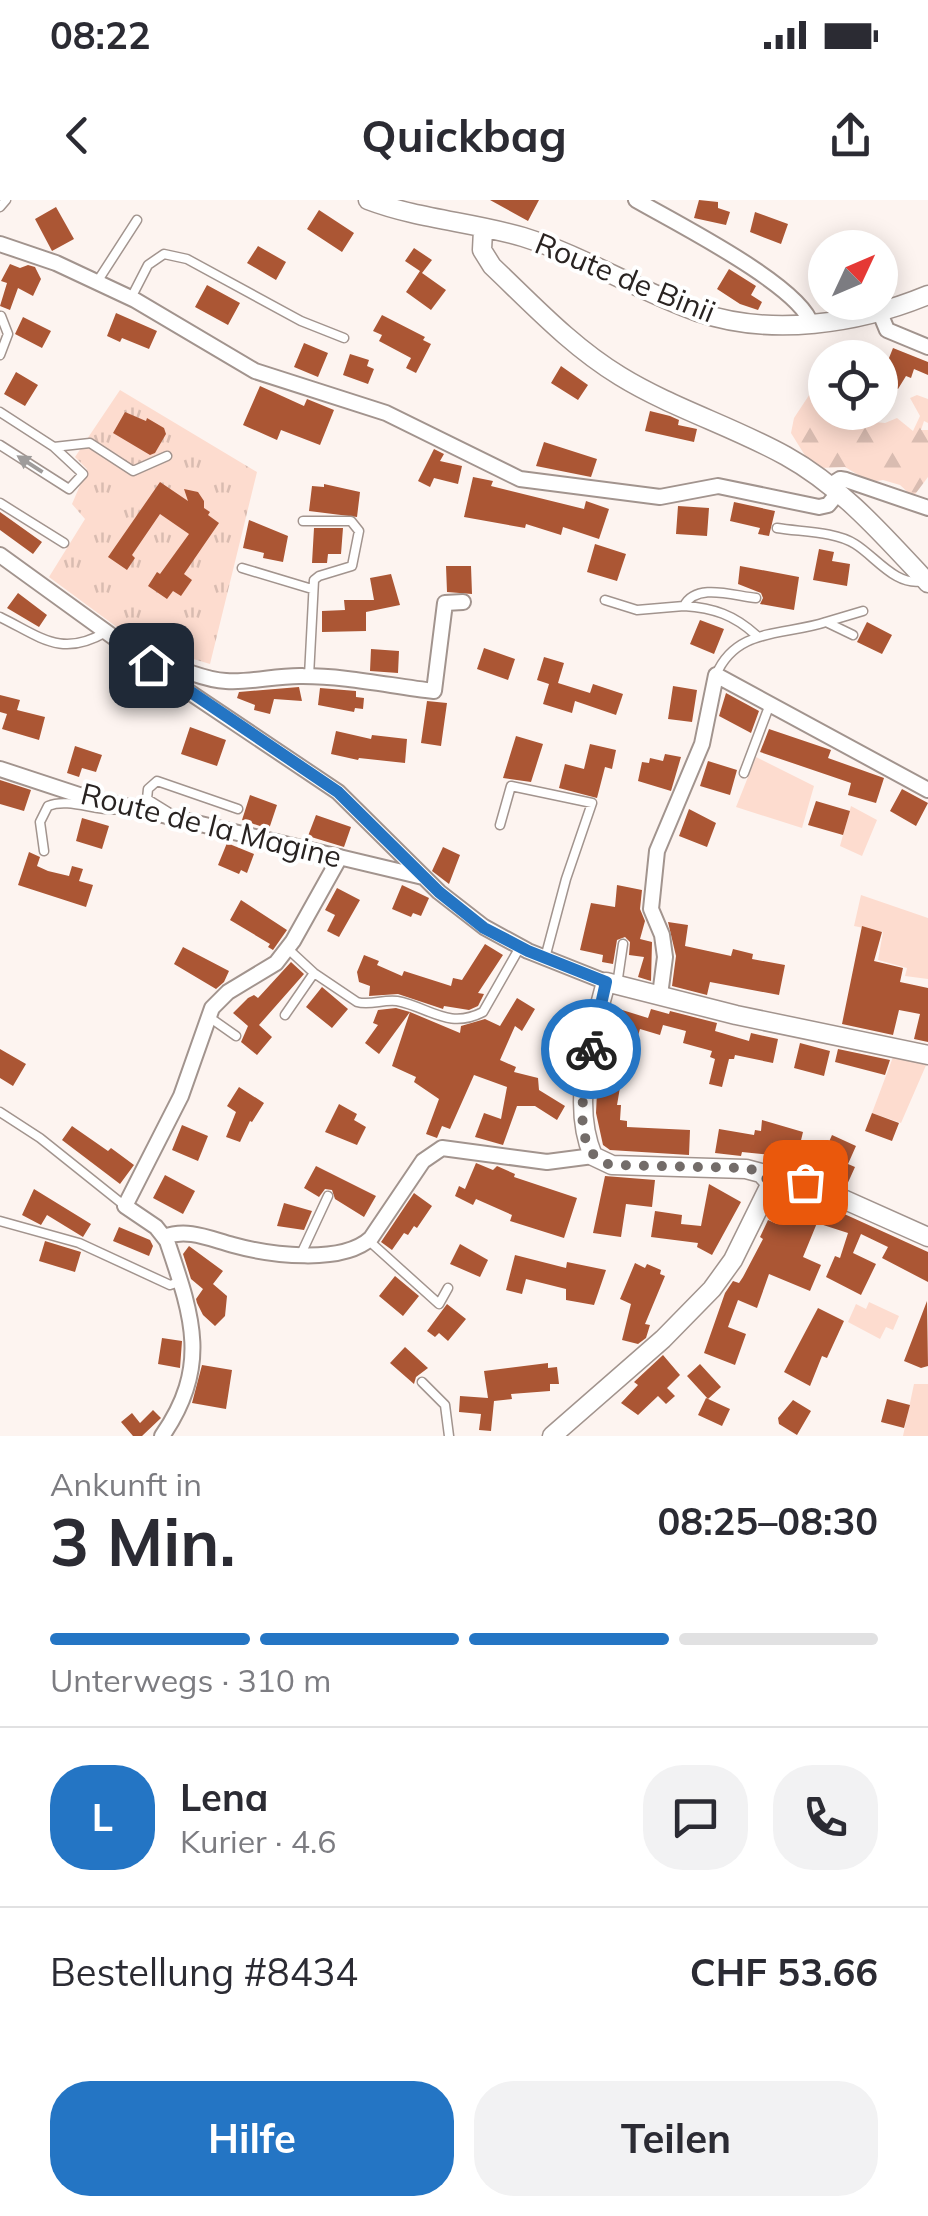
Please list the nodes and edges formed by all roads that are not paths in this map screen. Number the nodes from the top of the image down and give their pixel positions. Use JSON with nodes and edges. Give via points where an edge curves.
{"nodes":[{"id":1,"x":6,"y":200,"type":"edge"},
{"id":2,"x":368,"y":200,"type":"edge"},
{"id":3,"x":636,"y":200,"type":"edge"},
{"id":4,"x":397,"y":205,"type":"edge"},
{"id":5,"x":0,"y":207,"type":"edge"},
{"id":6,"x":136,"y":220,"type":"dead end"},
{"id":7,"x":483,"y":230,"type":"junction"},
{"id":8,"x":0,"y":244,"type":"edge"},
{"id":9,"x":97,"y":282,"type":"junction"},
{"id":10,"x":928,"y":295,"type":"edge"},
{"id":11,"x":131,"y":298,"type":"junction"},
{"id":12,"x":898,"y":306,"type":"edge"},
{"id":13,"x":1,"y":316,"type":"edge"},
{"id":14,"x":836,"y":320,"type":"edge"},
{"id":15,"x":883,"y":320,"type":"edge"},
{"id":16,"x":811,"y":324,"type":"junction"},
{"id":17,"x":344,"y":338,"type":"dead end"},
{"id":18,"x":928,"y":347,"type":"edge"},
{"id":19,"x":0,"y":355,"type":"edge"},
{"id":20,"x":0,"y":412,"type":"edge"},
{"id":21,"x":0,"y":444,"type":"edge"},
{"id":22,"x":54,"y":447,"type":"junction"},
{"id":23,"x":166,"y":456,"type":"dead end"},
{"id":24,"x":834,"y":490,"type":"junction"},
{"id":25,"x":0,"y":503,"type":"edge"},
{"id":26,"x":928,"y":508,"type":"edge"},
{"id":27,"x":303,"y":520,"type":"dead end"},
{"id":28,"x":777,"y":528,"type":"dead end"},
{"id":29,"x":64,"y":543,"type":"dead end"},
{"id":30,"x":0,"y":555,"type":"edge"},
{"id":31,"x":242,"y":568,"type":"dead end"},
{"id":32,"x":927,"y":582,"type":"edge"},
{"id":33,"x":312,"y":589,"type":"junction"},
{"id":34,"x":756,"y":598,"type":"dead end"},
{"id":35,"x":605,"y":600,"type":"dead end"},
{"id":36,"x":463,"y":602,"type":"dead end"},
{"id":37,"x":684,"y":606,"type":"junction"},
{"id":38,"x":863,"y":611,"type":"dead end"},
{"id":39,"x":0,"y":617,"type":"edge"},
{"id":40,"x":826,"y":622,"type":"junction"},
{"id":41,"x":106,"y":632,"type":"junction"},
{"id":42,"x":756,"y":635,"type":"junction"},
{"id":43,"x":853,"y":635,"type":"dead end"},
{"id":44,"x":151,"y":665,"type":"junction"},
{"id":45,"x":716,"y":675,"type":"junction"},
{"id":46,"x":309,"y":676,"type":"junction"},
{"id":47,"x":770,"y":704,"type":"junction"},
{"id":48,"x":0,"y":769,"type":"edge"},
{"id":49,"x":744,"y":773,"type":"dead end"},
{"id":50,"x":928,"y":790,"type":"edge"},
{"id":51,"x":131,"y":808,"type":"junction"},
{"id":52,"x":238,"y":808,"type":"dead end"},
{"id":53,"x":170,"y":816,"type":"junction"},
{"id":54,"x":500,"y":824,"type":"dead end"},
{"id":55,"x":44,"y":851,"type":"dead end"},
{"id":56,"x":340,"y":857,"type":"junction"},
{"id":57,"x":424,"y":877,"type":"junction"},
{"id":58,"x":623,"y":944,"type":"dead end"},
{"id":59,"x":520,"y":947,"type":"junction"},
{"id":60,"x":287,"y":948,"type":"junction"},
{"id":61,"x":546,"y":958,"type":"junction"},
{"id":62,"x":314,"y":974,"type":"junction"},
{"id":63,"x":612,"y":984,"type":"junction"},
{"id":64,"x":660,"y":995,"type":"junction"},
{"id":65,"x":285,"y":1015,"type":"dead end"},
{"id":66,"x":209,"y":1017,"type":"junction"},
{"id":67,"x":236,"y":1036,"type":"dead end"},
{"id":68,"x":928,"y":1055,"type":"edge"},
{"id":69,"x":0,"y":1112,"type":"edge"},
{"id":70,"x":592,"y":1156,"type":"junction"},
{"id":71,"x":772,"y":1184,"type":"junction"},
{"id":72,"x":328,"y":1196,"type":"dead end"},
{"id":73,"x":126,"y":1206,"type":"junction"},
{"id":74,"x":0,"y":1221,"type":"edge"},
{"id":75,"x":928,"y":1236,"type":"edge"},
{"id":76,"x":164,"y":1237,"type":"junction"},
{"id":77,"x":368,"y":1240,"type":"junction"},
{"id":78,"x":302,"y":1254,"type":"junction"},
{"id":79,"x":178,"y":1282,"type":"junction"},
{"id":80,"x":448,"y":1288,"type":"dead end"},
{"id":81,"x":422,"y":1382,"type":"dead end"},
{"id":82,"x":162,"y":1436,"type":"edge"},
{"id":83,"x":449,"y":1436,"type":"edge"},
{"id":84,"x":552,"y":1436,"type":"edge"}],
"edges":[{"from":1,"to":5,"type":"lane"},
{"from":2,"to":4,"type":"street"},
{"from":3,"to":16,"type":"street","via":[[776,285],[804,306]]},
{"from":4,"to":7,"type":"street"},
{"from":6,"to":9,"type":"lane"},
{"from":7,"to":16,"type":"street","name":"Route de Binii","via":[[570,254],[699,312],[744,322]]},
{"from":7,"to":24,"type":"street","name":"Route de Binii","via":[[482,250],[492,266],[590,356],[653,394],[789,458]]},
{"from":8,"to":9,"type":"street"},
{"from":9,"to":11,"type":"street"},
{"from":10,"to":12,"type":"street","name":"Route de Binii"},
{"from":11,"to":17,"type":"lane","via":[[148,265],[164,254]]},
{"from":11,"to":24,"type":"street","via":[[246,367],[386,413],[520,479],[660,497],[718,486],[820,508]]},
{"from":13,"to":19,"type":"lane","via":[[8,334]]},
{"from":14,"to":16,"type":"street","name":"Route de Binii"},
{"from":15,"to":18,"type":"street","via":[[887,330]]},
{"from":20,"to":22,"type":"lane"},
{"from":22,"to":21,"type":"lane","one_way":true,"via":[[83,474],[69,489]]},
{"from":22,"to":23,"type":"lane","via":[[90,443],[132,471]]},
{"from":24,"to":26,"type":"street","via":[[846,480]]},
{"from":24,"to":32,"type":"street","name":"Route de Binii"},
{"from":25,"to":29,"type":"lane"},
{"from":27,"to":33,"type":"lane","via":[[351,521],[359,531],[352,566],[316,577]]},
{"from":28,"to":32,"type":"lane","via":[[845,539],[902,579]]},
{"from":30,"to":41,"type":"street"},
{"from":31,"to":33,"type":"lane"},
{"from":33,"to":46,"type":"lane"},
{"from":34,"to":37,"type":"lane","via":[[700,592]]},
{"from":35,"to":37,"type":"lane","via":[[637,610]]},
{"from":36,"to":46,"type":"street","via":[[445,603],[434,692]]},
{"from":37,"to":42,"type":"lane","via":[[722,612]]},
{"from":38,"to":40,"type":"lane"},
{"from":39,"to":41,"type":"lane","via":[[60,646]]},
{"from":40,"to":42,"type":"lane"},
{"from":40,"to":43,"type":"lane"},
{"from":41,"to":44,"type":"street"},
{"from":42,"to":45,"type":"lane","via":[[722,661]]},
{"from":44,"to":46,"type":"street","via":[[171,664],[203,679],[231,682]]},
{"from":44,"to":57,"type":"street","via":[[338,792]]},
{"from":45,"to":47,"type":"street"},
{"from":45,"to":64,"type":"street","via":[[702,744],[657,852],[651,909],[665,957]]},
{"from":47,"to":49,"type":"lane"},
{"from":47,"to":50,"type":"street"},
{"from":48,"to":51,"type":"street","name":"Route de la Magine"},
{"from":51,"to":53,"type":"street","name":"Route de la Magine"},
{"from":51,"to":55,"type":"lane","via":[[48,806],[40,822]]},
{"from":52,"to":53,"type":"lane","via":[[160,781],[152,784],[147,799]]},
{"from":53,"to":56,"type":"street","name":"Route de la Magine"},
{"from":54,"to":61,"type":"lane","via":[[511,786],[592,804]]},
{"from":56,"to":57,"type":"street","name":"Route de la Magine"},
{"from":56,"to":60,"type":"street"},
{"from":57,"to":59,"type":"street","via":[[484,928]]},
{"from":58,"to":63,"type":"lane"},
{"from":59,"to":61,"type":"street"},
{"from":59,"to":62,"type":"lane","via":[[475,1016],[440,1018],[391,1000],[362,1004]]},
{"from":60,"to":62,"type":"lane"},
{"from":60,"to":66,"type":"street","via":[[276,964],[228,992]]},
{"from":61,"to":63,"type":"street"},
{"from":62,"to":65,"type":"lane"},
{"from":63,"to":64,"type":"street"},
{"from":63,"to":70,"type":"street","via":[[583,1095]]},
{"from":64,"to":68,"type":"street"},
{"from":66,"to":67,"type":"lane"},
{"from":66,"to":73,"type":"street","via":[[180,1096]]},
{"from":69,"to":73,"type":"lane"},
{"from":70,"to":71,"type":"street","via":[[612,1165],[746,1168]]},
{"from":70,"to":77,"type":"street","via":[[547,1162],[438,1150]]},
{"from":71,"to":75,"type":"street","via":[[805,1182]]},
{"from":71,"to":84,"type":"street","via":[[733,1260],[695,1307]]},
{"from":72,"to":78,"type":"lane"},
{"from":73,"to":76,"type":"street"},
{"from":74,"to":79,"type":"lane"},
{"from":76,"to":78,"type":"street","via":[[189,1233]]},
{"from":76,"to":79,"type":"street"},
{"from":77,"to":78,"type":"street","via":[[341,1254]]},
{"from":77,"to":80,"type":"lane","via":[[438,1304]]},
{"from":79,"to":82,"type":"street","via":[[194,1356],[182,1403]]},
{"from":81,"to":83,"type":"lane","via":[[445,1405]]}]}
